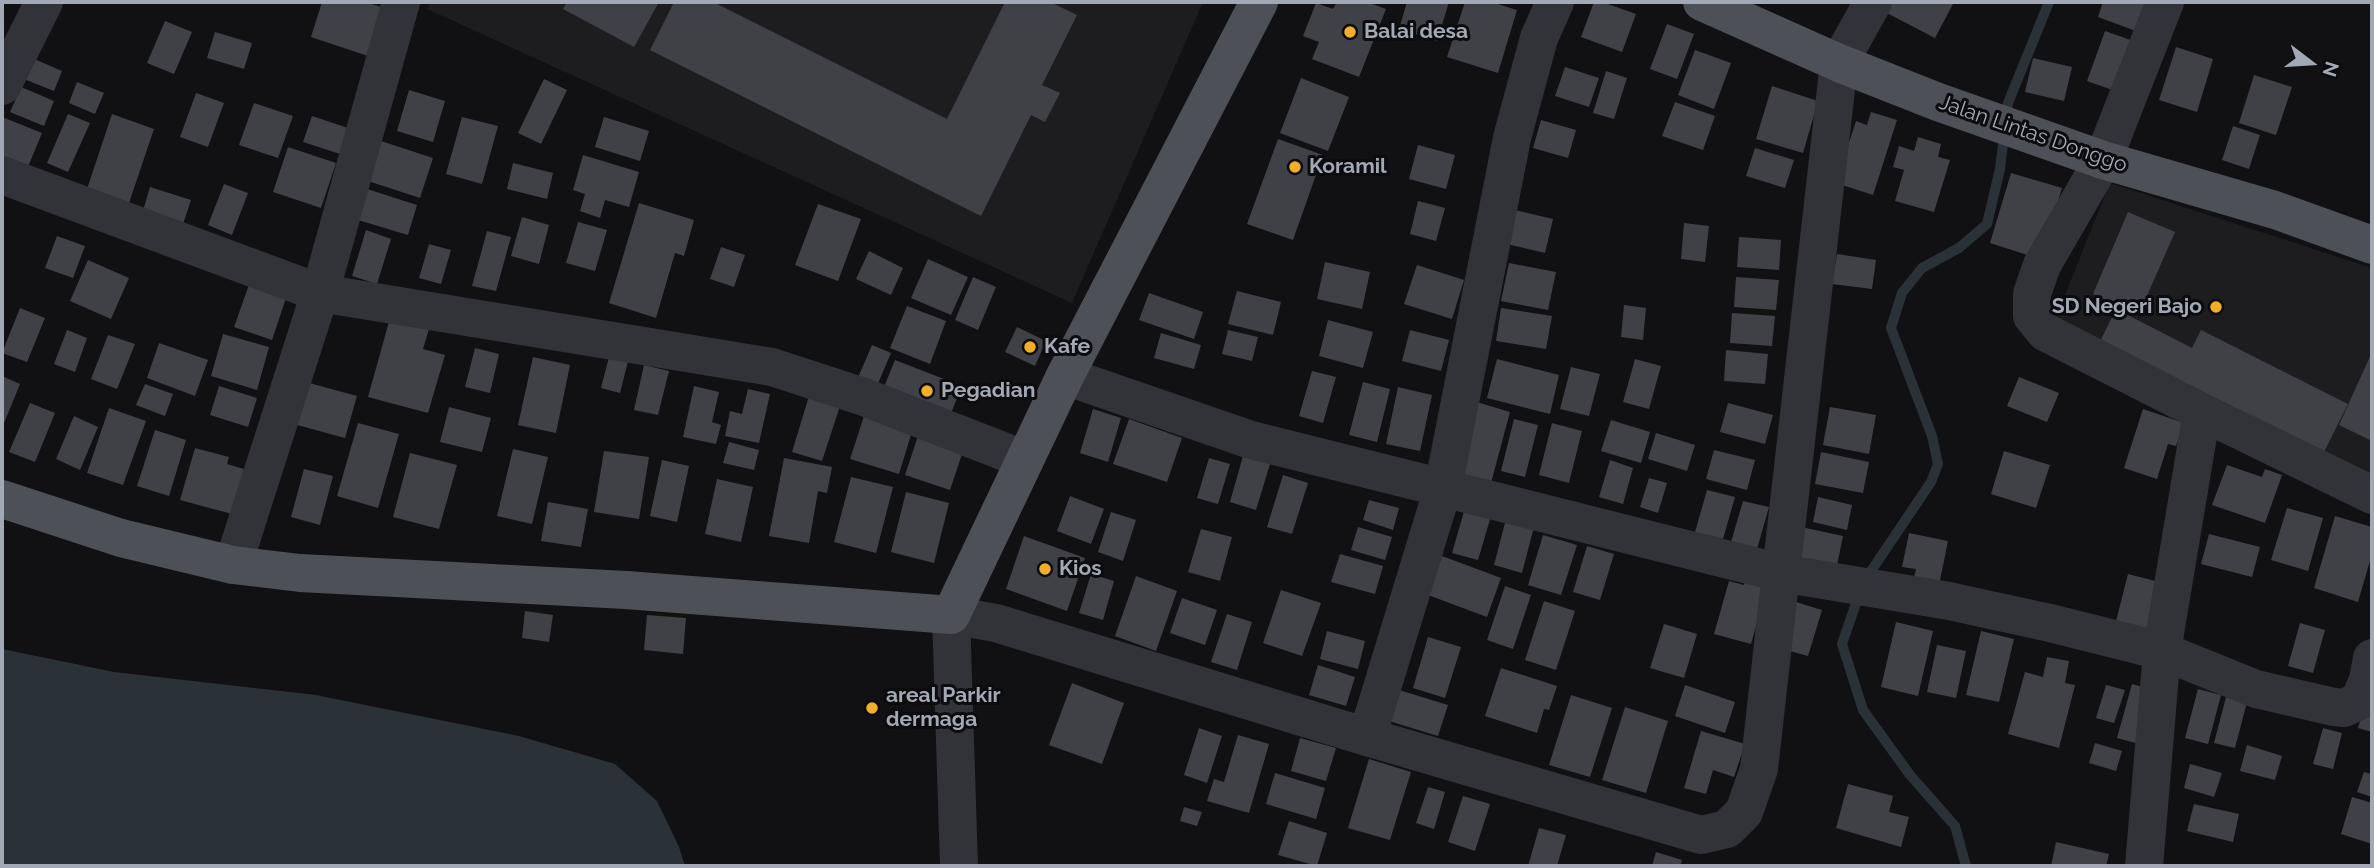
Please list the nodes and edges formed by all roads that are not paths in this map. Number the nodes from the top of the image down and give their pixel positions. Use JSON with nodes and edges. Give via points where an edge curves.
{"nodes":[{"id":1,"x":44,"y":2,"type":"edge"},
{"id":2,"x":401,"y":2,"type":"edge"},
{"id":3,"x":1259,"y":2,"type":"edge"},
{"id":4,"x":1555,"y":2,"type":"edge"},
{"id":5,"x":1702,"y":2,"type":"edge"},
{"id":6,"x":1873,"y":2,"type":"edge"},
{"id":7,"x":2165,"y":2,"type":"edge"},
{"id":8,"x":1839,"y":63,"type":"junction"},
{"id":9,"x":2,"y":86,"type":"edge"},
{"id":10,"x":2103,"y":160,"type":"junction"},
{"id":11,"x":2,"y":175,"type":"edge"},
{"id":12,"x":2372,"y":245,"type":"edge"},
{"id":13,"x":320,"y":293,"type":"junction"},
{"id":14,"x":1065,"y":376,"type":"junction"},
{"id":15,"x":2202,"y":412,"type":"junction"},
{"id":16,"x":1023,"y":459,"type":"junction"},
{"id":17,"x":1443,"y":488,"type":"junction"},
{"id":18,"x":2372,"y":495,"type":"edge"},
{"id":19,"x":2,"y":499,"type":"edge"},
{"id":20,"x":233,"y":565,"type":"junction"},
{"id":21,"x":1781,"y":573,"type":"junction"},
{"id":22,"x":951,"y":615,"type":"junction"},
{"id":23,"x":2162,"y":651,"type":"junction"},
{"id":24,"x":2372,"y":658,"type":"edge"},
{"id":25,"x":1367,"y":737,"type":"junction"},
{"id":26,"x":959,"y":866,"type":"edge"},
{"id":27,"x":2144,"y":866,"type":"edge"}],
"edges":[{"from":1,"to":9,"type":"street"},
{"from":2,"to":13,"type":"street"},
{"from":3,"to":14,"type":"main road"},
{"from":4,"to":17,"type":"street","via":[[1539,38],[1512,138]]},
{"from":5,"to":8,"type":"main road","name":"Jalan Lintas Donggo"},
{"from":6,"to":8,"type":"street"},
{"from":7,"to":10,"type":"street"},
{"from":8,"to":10,"type":"main road","name":"Jalan Lintas Donggo"},
{"from":8,"to":21,"type":"street"},
{"from":10,"to":12,"type":"main road","name":"Jalan Lintas Donggo","via":[[2275,210]]},
{"from":10,"to":15,"type":"street","via":[[2042,265],[2032,294],[2032,316],[2045,332]]},
{"from":11,"to":13,"type":"street"},
{"from":13,"to":16,"type":"street","via":[[772,367]]},
{"from":13,"to":20,"type":"street"},
{"from":14,"to":16,"type":"main road"},
{"from":14,"to":17,"type":"street","via":[[1251,440]]},
{"from":15,"to":18,"type":"street"},
{"from":15,"to":23,"type":"street"},
{"from":16,"to":22,"type":"main road"},
{"from":17,"to":21,"type":"street"},
{"from":17,"to":25,"type":"street"},
{"from":19,"to":20,"type":"main road","via":[[121,538]]},
{"from":20,"to":22,"type":"main road"},
{"from":21,"to":23,"type":"street","via":[[1948,601]]},
{"from":21,"to":25,"type":"street","via":[[1759,769],[1744,812],[1727,829],[1701,835]]},
{"from":22,"to":25,"type":"street","via":[[996,623]]},
{"from":22,"to":26,"type":"street"},
{"from":23,"to":24,"type":"street","via":[[2256,689],[2344,708],[2359,701]]},
{"from":23,"to":27,"type":"street"}]}
